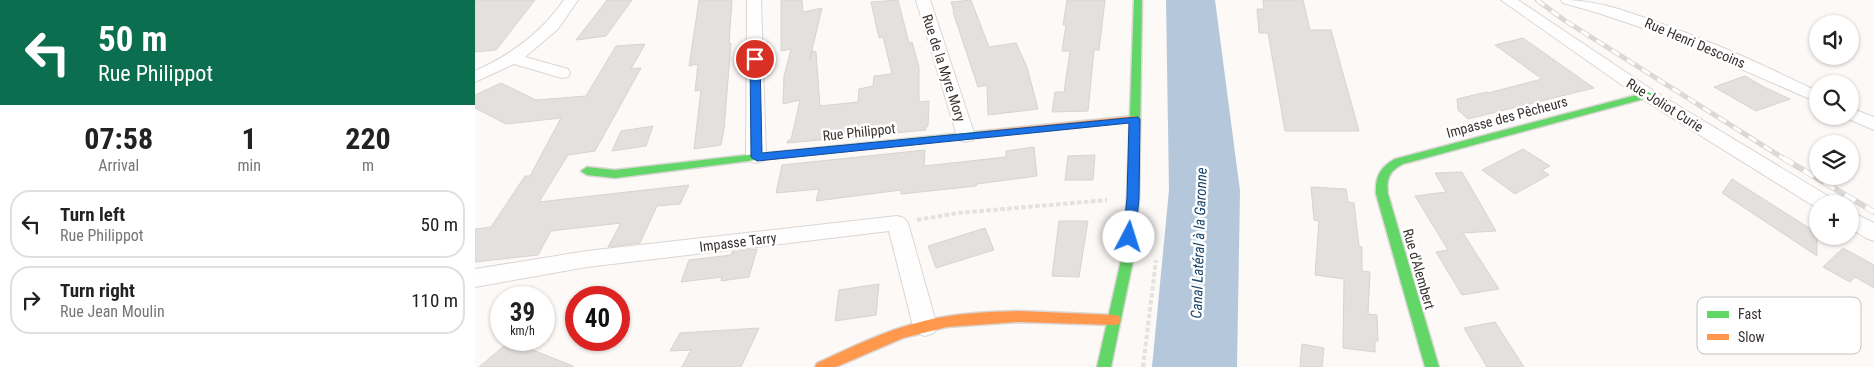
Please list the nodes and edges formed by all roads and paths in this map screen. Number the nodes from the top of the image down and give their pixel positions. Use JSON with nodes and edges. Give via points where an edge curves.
{"nodes":[{"id":1,"x":571,"y":0,"type":"edge"},
{"id":2,"x":754,"y":0,"type":"edge"},
{"id":3,"x":923,"y":0,"type":"edge"},
{"id":4,"x":1137,"y":0,"type":"edge"},
{"id":5,"x":1508,"y":0,"type":"edge"},
{"id":6,"x":1567,"y":0,"type":"edge"},
{"id":7,"x":513,"y":60,"type":"junction"},
{"id":8,"x":562,"y":73,"type":"dead end"},
{"id":9,"x":475,"y":77,"type":"edge"},
{"id":10,"x":1809,"y":94,"type":"edge"},
{"id":11,"x":1648,"y":95,"type":"junction"},
{"id":12,"x":1859,"y":117,"type":"edge"},
{"id":13,"x":1135,"y":119,"type":"junction"},
{"id":14,"x":1874,"y":124,"type":"edge"},
{"id":15,"x":966,"y":136,"type":"junction"},
{"id":16,"x":757,"y":157,"type":"junction"},
{"id":17,"x":587,"y":171,"type":"dead end"},
{"id":18,"x":1380,"y":178,"type":"joint"},
{"id":19,"x":1811,"y":195,"type":"edge"},
{"id":20,"x":1133,"y":198,"type":"junction"},
{"id":21,"x":897,"y":223,"type":"junction"},
{"id":22,"x":1859,"y":224,"type":"edge"},
{"id":23,"x":1874,"y":233,"type":"edge"},
{"id":24,"x":475,"y":278,"type":"edge"},
{"id":25,"x":1114,"y":320,"type":"junction"},
{"id":26,"x":925,"y":326,"type":"junction"},
{"id":27,"x":822,"y":367,"type":"edge"},
{"id":28,"x":1104,"y":367,"type":"edge"},
{"id":29,"x":1431,"y":367,"type":"edge"}],
"edges":[{"from":1,"to":7,"type":"street","via":[[559,20]]},
{"from":2,"to":16,"type":"street"},
{"from":3,"to":15,"type":"street","name":"Rue de la Myre Mory"},
{"from":4,"to":13,"type":"street"},
{"from":5,"to":11,"type":"street","name":"Rue Joliot Curie"},
{"from":6,"to":10,"type":"street","name":"Rue Henri Descoins","via":[[1631,16]]},
{"from":7,"to":8,"type":"street"},
{"from":7,"to":9,"type":"street"},
{"from":11,"to":18,"type":"street","name":"Impasse des Pêcheurs","via":[[1399,161],[1386,167]]},
{"from":11,"to":19,"type":"street","name":"Rue Joliot Curie"},
{"from":12,"to":14,"type":"street"},
{"from":13,"to":15,"type":"street","name":"Rue Philippot"},
{"from":13,"to":20,"type":"street"},
{"from":15,"to":16,"type":"street","name":"Rue Philippot"},
{"from":16,"to":17,"type":"street","name":"Rue Philippot","via":[[615,174]]},
{"from":18,"to":29,"type":"street","name":"Rue d'Alembert"},
{"from":20,"to":21,"type":"path","via":[[958,213]]},
{"from":20,"to":25,"type":"street","via":[[1128,256]]},
{"from":21,"to":24,"type":"street","name":"Impasse Tarry","via":[[587,259]]},
{"from":21,"to":26,"type":"street"},
{"from":22,"to":23,"type":"street"},
{"from":25,"to":26,"type":"street","via":[[988,316]]},
{"from":25,"to":28,"type":"street"},
{"from":26,"to":27,"type":"street"}]}
